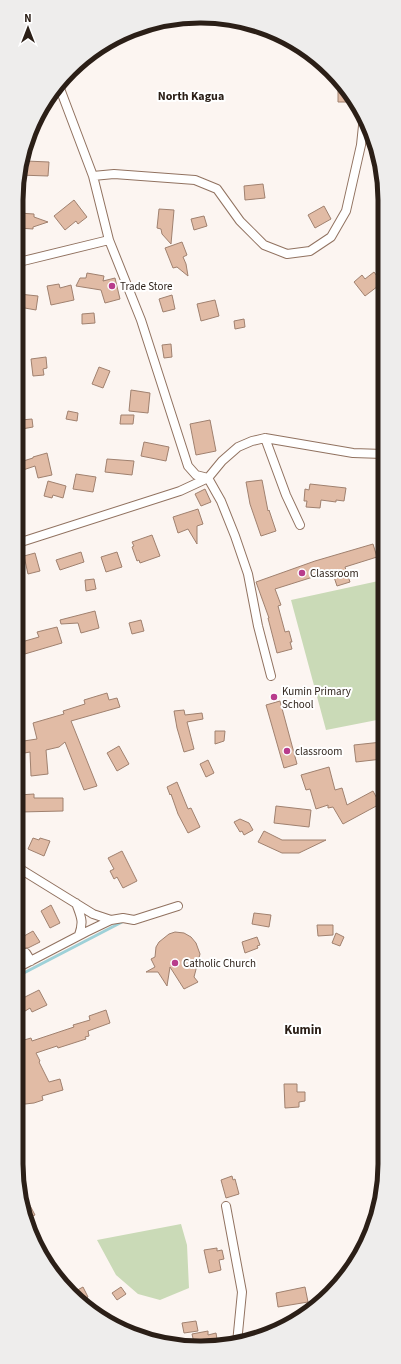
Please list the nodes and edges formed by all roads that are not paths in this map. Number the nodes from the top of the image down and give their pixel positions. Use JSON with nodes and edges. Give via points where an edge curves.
{"nodes":[{"id":1,"x":61,"y":91,"type":"edge"},
{"id":2,"x":363,"y":129,"type":"edge"},
{"id":3,"x":93,"y":176,"type":"junction"},
{"id":4,"x":109,"y":240,"type":"junction"},
{"id":5,"x":23,"y":261,"type":"edge"},
{"id":6,"x":265,"y":438,"type":"junction"},
{"id":7,"x":378,"y":454,"type":"edge"},
{"id":8,"x":208,"y":478,"type":"junction"},
{"id":9,"x":300,"y":525,"type":"dead end"},
{"id":10,"x":23,"y":541,"type":"edge"},
{"id":11,"x":271,"y":676,"type":"dead end"},
{"id":12,"x":23,"y":871,"type":"edge"},
{"id":13,"x":76,"y":903,"type":"junction"},
{"id":14,"x":178,"y":906,"type":"dead end"},
{"id":15,"x":111,"y":920,"type":"junction"},
{"id":16,"x":79,"y":935,"type":"junction"},
{"id":17,"x":26,"y":953,"type":"dead end"},
{"id":18,"x":31,"y":961,"type":"junction"},
{"id":19,"x":23,"y":965,"type":"edge"},
{"id":20,"x":226,"y":1206,"type":"dead end"},
{"id":21,"x":238,"y":1337,"type":"edge"}],
"edges":[{"from":1,"to":3,"type":"street"},
{"from":2,"to":3,"type":"street","via":[[346,211],[331,237],[310,251],[287,254],[264,245],[240,221],[217,189],[195,180],[114,174]]},
{"from":3,"to":4,"type":"street"},
{"from":4,"to":5,"type":"street"},
{"from":4,"to":8,"type":"street","via":[[141,320],[188,466],[196,475]]},
{"from":6,"to":7,"type":"street","via":[[353,453]]},
{"from":6,"to":8,"type":"street","via":[[238,447]]},
{"from":6,"to":9,"type":"street"},
{"from":8,"to":10,"type":"street","via":[[180,491]]},
{"from":8,"to":11,"type":"street","via":[[221,501],[248,574]]},
{"from":12,"to":13,"type":"street"},
{"from":13,"to":15,"type":"street","via":[[93,914]]},
{"from":13,"to":16,"type":"street","via":[[83,924]]},
{"from":14,"to":15,"type":"street","via":[[134,920]]},
{"from":15,"to":16,"type":"street"},
{"from":16,"to":18,"type":"street"},
{"from":17,"to":18,"type":"street"},
{"from":18,"to":19,"type":"street"},
{"from":20,"to":21,"type":"street","via":[[242,1292]]}]}
